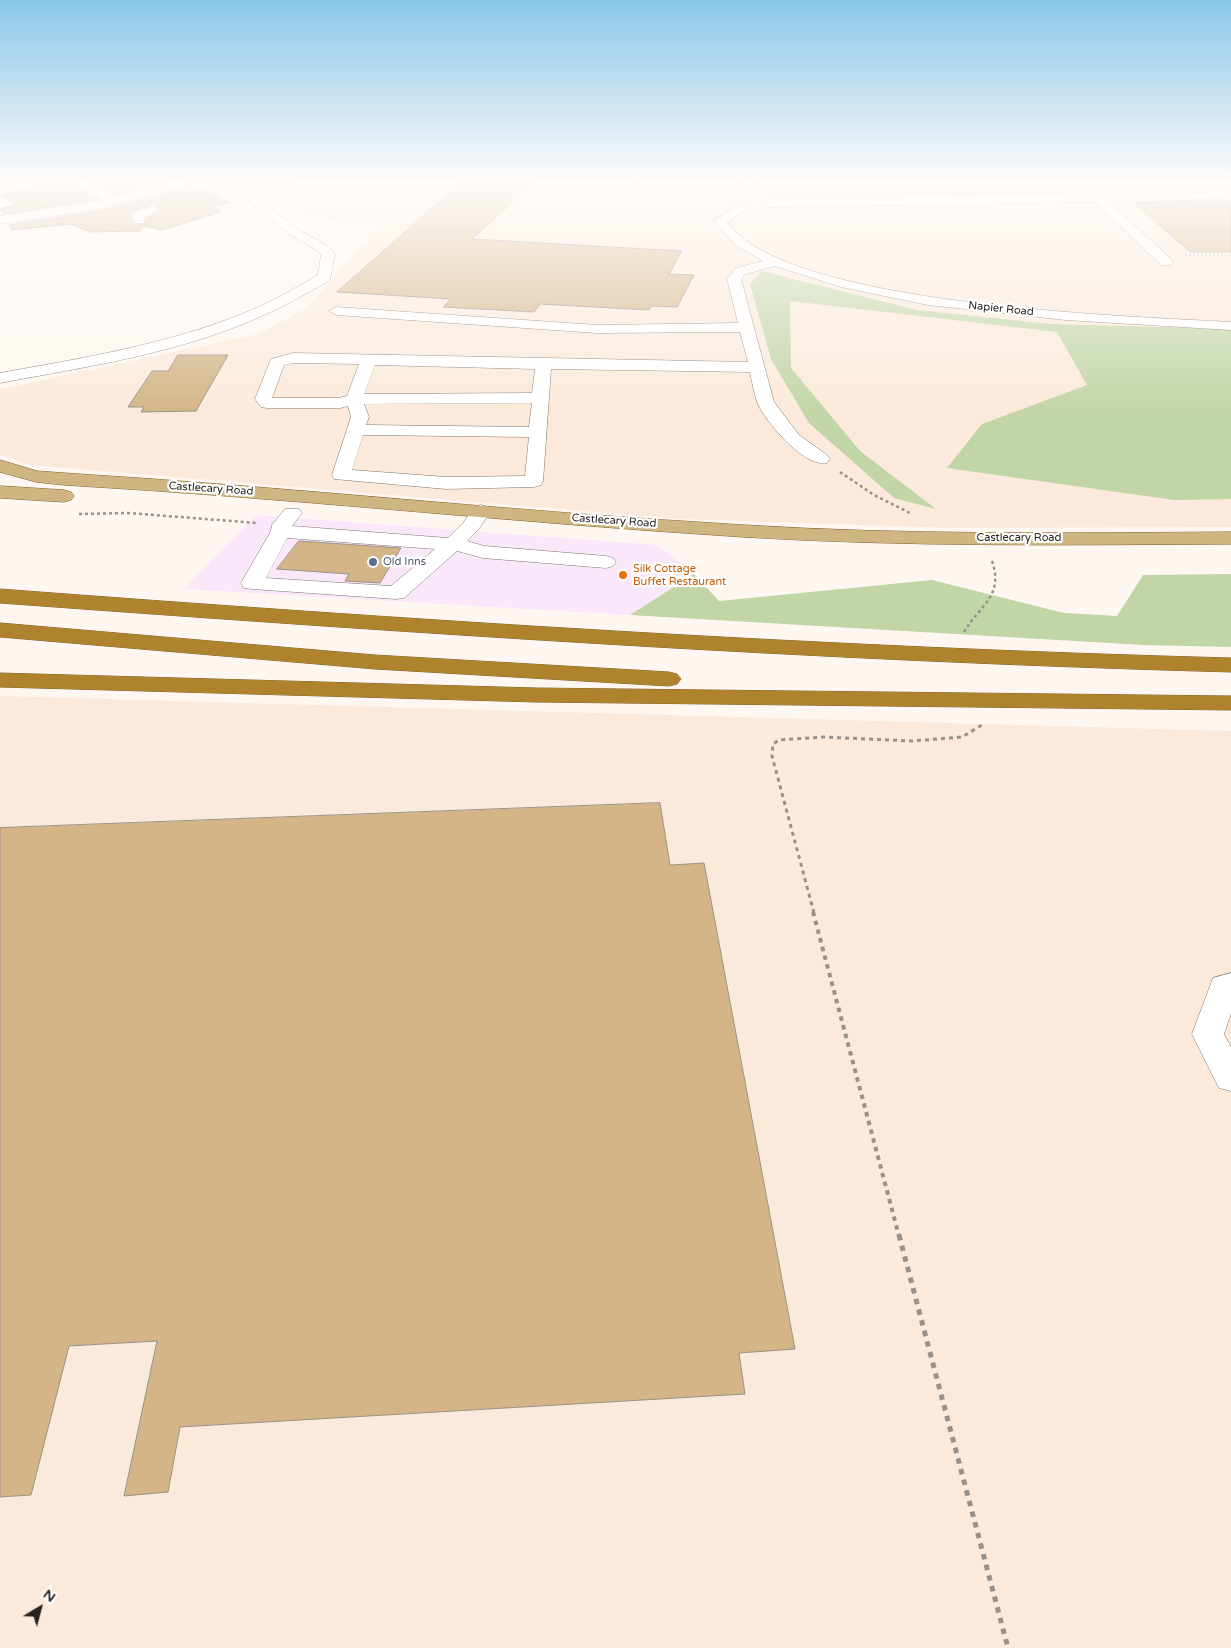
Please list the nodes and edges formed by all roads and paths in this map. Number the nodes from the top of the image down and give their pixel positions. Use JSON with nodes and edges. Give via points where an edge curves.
{"nodes":[{"id":1,"x":327,"y":260,"type":"edge"},
{"id":2,"x":772,"y":260,"type":"edge"},
{"id":3,"x":1164,"y":260,"type":"edge"},
{"id":4,"x":776,"y":262,"type":"junction"},
{"id":5,"x":1166,"y":262,"type":"dead end"},
{"id":6,"x":336,"y":311,"type":"dead end"},
{"id":7,"x":1231,"y":326,"type":"edge"},
{"id":8,"x":746,"y":327,"type":"junction"},
{"id":9,"x":369,"y":360,"type":"junction"},
{"id":10,"x":543,"y":364,"type":"junction"},
{"id":11,"x":757,"y":367,"type":"junction"},
{"id":12,"x":0,"y":378,"type":"edge"},
{"id":13,"x":540,"y":398,"type":"junction"},
{"id":14,"x":354,"y":399,"type":"junction"},
{"id":15,"x":356,"y":430,"type":"junction"},
{"id":16,"x":539,"y":432,"type":"junction"},
{"id":17,"x":821,"y":459,"type":"joint"},
{"id":18,"x":0,"y":466,"type":"edge"},
{"id":19,"x":0,"y":492,"type":"edge"},
{"id":20,"x":74,"y":514,"type":"dead end"},
{"id":21,"x":913,"y":514,"type":"dead end"},
{"id":22,"x":476,"y":518,"type":"junction"},
{"id":23,"x":285,"y":523,"type":"junction"},
{"id":24,"x":1231,"y":538,"type":"edge"},
{"id":25,"x":453,"y":544,"type":"junction"},
{"id":26,"x":1231,"y":555,"type":"edge"},
{"id":27,"x":990,"y":556,"type":"junction"},
{"id":28,"x":606,"y":562,"type":"dead end"},
{"id":29,"x":0,"y":596,"type":"edge"},
{"id":30,"x":0,"y":630,"type":"edge"},
{"id":31,"x":962,"y":638,"type":"dead end"},
{"id":32,"x":1231,"y":665,"type":"edge"},
{"id":33,"x":0,"y":680,"type":"edge"},
{"id":34,"x":1157,"y":702,"type":"junction"},
{"id":35,"x":1231,"y":703,"type":"edge"},
{"id":36,"x":982,"y":725,"type":"dead end"},
{"id":37,"x":1231,"y":984,"type":"edge"},
{"id":38,"x":1231,"y":1079,"type":"edge"},
{"id":39,"x":1008,"y":1648,"type":"edge"}],
"edges":[{"from":1,"to":12,"type":"street","via":[[325,277],[298,294],[239,322],[165,345]]},
{"from":2,"to":4,"type":"street","name":"Napier Road"},
{"from":3,"to":5,"type":"street"},
{"from":4,"to":7,"type":"street","name":"Napier Road","via":[[816,277],[942,304],[1089,318]]},
{"from":4,"to":8,"type":"street","via":[[741,271],[734,279]]},
{"from":6,"to":8,"type":"street","via":[[597,329]]},
{"from":8,"to":11,"type":"street"},
{"from":9,"to":10,"type":"street"},
{"from":9,"to":14,"type":"street"},
{"from":9,"to":14,"type":"street","via":[[293,358],[277,362],[263,399],[268,403],[340,403]]},
{"from":10,"to":11,"type":"street"},
{"from":10,"to":13,"type":"street"},
{"from":11,"to":17,"type":"street","via":[[766,403],[793,439]]},
{"from":13,"to":14,"type":"street"},
{"from":13,"to":16,"type":"street"},
{"from":14,"to":15,"type":"street","via":[[360,417]]},
{"from":15,"to":16,"type":"street"},
{"from":15,"to":16,"type":"street","via":[[341,475],[446,483],[534,481]]},
{"from":17,"to":21,"type":"path","via":[[874,495]]},
{"from":18,"to":22,"type":"main road","name":"Castlecary Road","via":[[36,476],[248,491]]},
{"from":19,"to":23,"type":"main road","name":"Castlecary Road"},
{"from":20,"to":23,"type":"path","via":[[138,513]]},
{"from":22,"to":23,"type":"main road","name":"Castlecary Road"},
{"from":22,"to":24,"type":"main road","name":"Castlecary Road","via":[[840,536]]},
{"from":22,"to":25,"type":"street"},
{"from":22,"to":27,"type":"main road","name":"Castlecary Road","via":[[728,546]]},
{"from":23,"to":25,"type":"street"},
{"from":23,"to":25,"type":"street","via":[[252,584],[396,594]]},
{"from":25,"to":28,"type":"street","via":[[483,552]]},
{"from":26,"to":27,"type":"main road","name":"Castlecary Road"},
{"from":27,"to":31,"type":"path","via":[[999,574],[995,593]]},
{"from":29,"to":32,"type":"highway","via":[[677,642],[1082,662]]},
{"from":30,"to":34,"type":"highway","via":[[395,663]]},
{"from":33,"to":34,"type":"highway","via":[[536,695]]},
{"from":34,"to":35,"type":"highway"},
{"from":36,"to":39,"type":"path","via":[[962,737],[912,741],[780,740],[773,744],[772,756]]},
{"from":37,"to":38,"type":"street","via":[[1224,986],[1208,1034]]}]}
